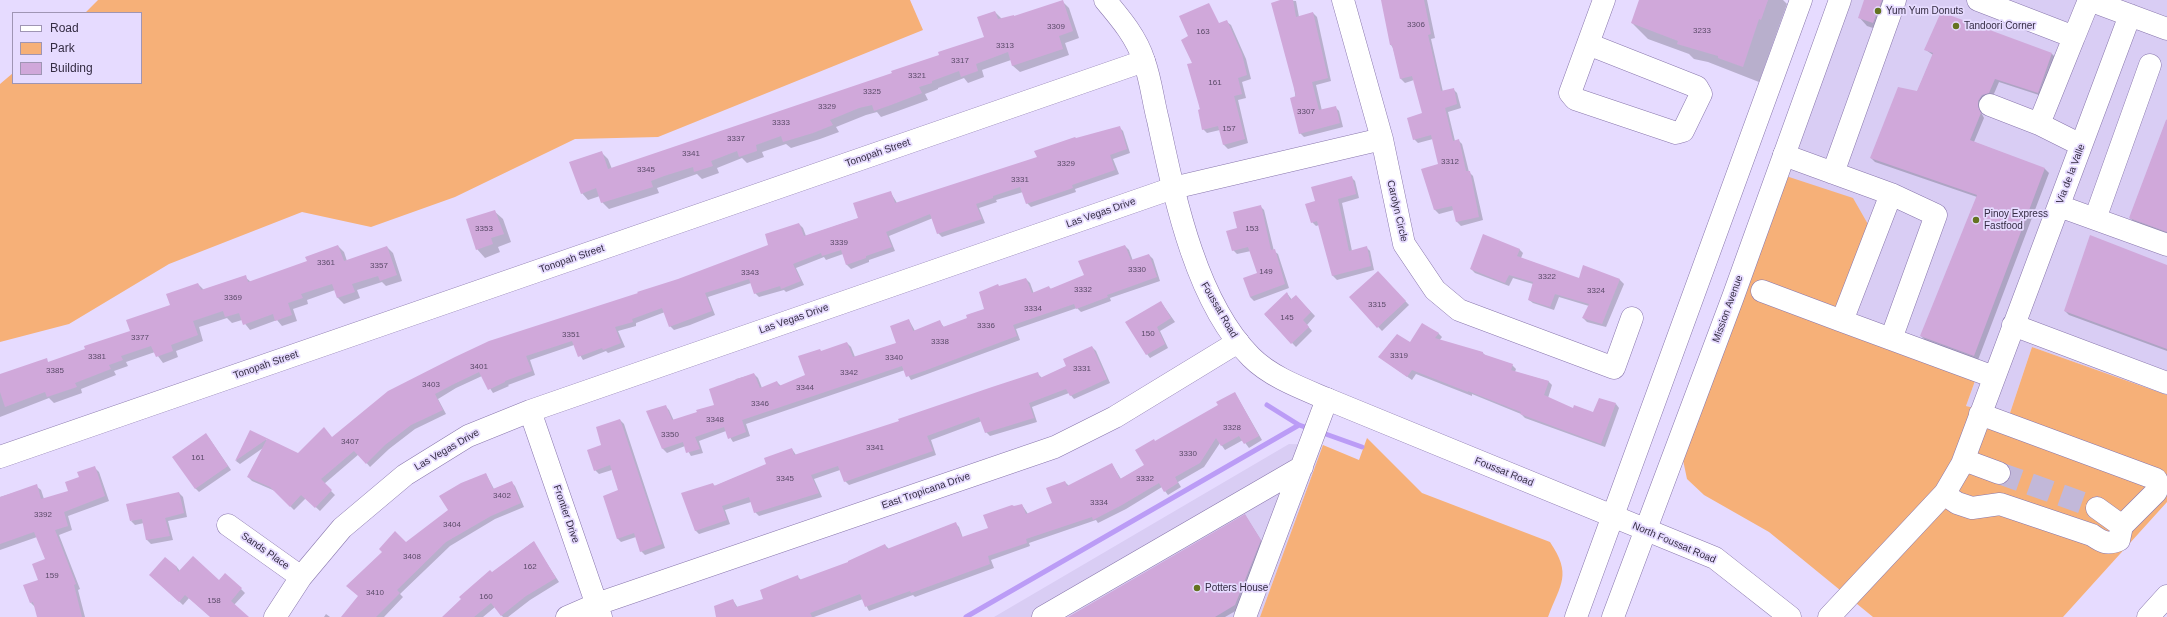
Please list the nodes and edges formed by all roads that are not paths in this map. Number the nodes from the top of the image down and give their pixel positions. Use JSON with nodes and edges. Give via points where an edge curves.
{"nodes":[{"id":1,"x":1105,"y":0,"type":"edge"},
{"id":2,"x":1343,"y":0,"type":"edge"},
{"id":3,"x":1604,"y":0,"type":"edge"},
{"id":4,"x":1801,"y":0,"type":"edge"},
{"id":5,"x":1840,"y":0,"type":"edge"},
{"id":6,"x":1896,"y":0,"type":"edge"},
{"id":7,"x":1978,"y":0,"type":"edge"},
{"id":8,"x":2089,"y":0,"type":"edge"},
{"id":9,"x":2119,"y":8,"type":"edge"},
{"id":10,"x":2167,"y":29,"type":"edge"},
{"id":11,"x":2074,"y":37,"type":"junction"},
{"id":12,"x":1588,"y":44,"type":"junction"},
{"id":13,"x":1144,"y":61,"type":"junction"},
{"id":14,"x":2150,"y":65,"type":"dead end"},
{"id":15,"x":1990,"y":105,"type":"dead end"},
{"id":16,"x":2039,"y":124,"type":"junction"},
{"id":17,"x":1382,"y":139,"type":"junction"},
{"id":18,"x":2081,"y":145,"type":"junction"},
{"id":19,"x":1784,"y":155,"type":"junction"},
{"id":20,"x":1833,"y":173,"type":"junction"},
{"id":21,"x":1173,"y":188,"type":"junction"},
{"id":22,"x":1891,"y":194,"type":"junction"},
{"id":23,"x":2059,"y":206,"type":"junction"},
{"id":24,"x":2095,"y":219,"type":"junction"},
{"id":25,"x":2167,"y":245,"type":"edge"},
{"id":26,"x":1762,"y":291,"type":"dead end"},
{"id":27,"x":1632,"y":318,"type":"dead end"},
{"id":28,"x":1842,"y":321,"type":"junction"},
{"id":29,"x":2014,"y":325,"type":"junction"},
{"id":30,"x":1891,"y":339,"type":"junction"},
{"id":31,"x":1238,"y":342,"type":"junction"},
{"id":32,"x":1994,"y":377,"type":"junction"},
{"id":33,"x":2167,"y":383,"type":"edge"},
{"id":34,"x":1327,"y":399,"type":"junction"},
{"id":35,"x":530,"y":411,"type":"junction"},
{"id":36,"x":1980,"y":414,"type":"junction"},
{"id":37,"x":0,"y":457,"type":"edge"},
{"id":38,"x":1964,"y":460,"type":"junction"},
{"id":39,"x":1302,"y":467,"type":"junction"},
{"id":40,"x":1999,"y":473,"type":"tunnel mouth"},
{"id":41,"x":1944,"y":494,"type":"junction"},
{"id":42,"x":2097,"y":508,"type":"tunnel mouth"},
{"id":43,"x":1613,"y":518,"type":"junction"},
{"id":44,"x":228,"y":525,"type":"dead end"},
{"id":45,"x":2122,"y":526,"type":"junction"},
{"id":46,"x":1647,"y":530,"type":"junction"},
{"id":47,"x":301,"y":577,"type":"junction"},
{"id":48,"x":2167,"y":596,"type":"edge"},
{"id":49,"x":599,"y":611,"type":"edge"},
{"id":50,"x":275,"y":617,"type":"edge"},
{"id":51,"x":566,"y":617,"type":"edge"},
{"id":52,"x":1044,"y":617,"type":"edge"},
{"id":53,"x":1245,"y":617,"type":"edge"},
{"id":54,"x":1576,"y":617,"type":"edge"},
{"id":55,"x":1613,"y":617,"type":"edge"},
{"id":56,"x":1790,"y":617,"type":"edge"},
{"id":57,"x":1829,"y":617,"type":"edge"},
{"id":58,"x":2148,"y":617,"type":"edge"}],
"edges":[{"from":1,"to":13,"type":"main road","name":"Foussat Road","via":[[1132,35]]},
{"from":2,"to":17,"type":"main road","name":"Carolyn Circle"},
{"from":3,"to":12,"type":"main road"},
{"from":4,"to":43,"type":"main road"},
{"from":5,"to":19,"type":"main road","name":"Mission Avenue"},
{"from":6,"to":20,"type":"main road"},
{"from":7,"to":11,"type":"main road"},
{"from":8,"to":9,"type":"main road"},
{"from":8,"to":11,"type":"main road"},
{"from":9,"to":10,"type":"main road"},
{"from":9,"to":18,"type":"main road","name":"Via de la Valle"},
{"from":11,"to":16,"type":"main road"},
{"from":12,"to":12,"type":"main road","via":[[1570,93],[1575,99],[1676,133],[1684,131],[1701,94],[1697,87]]},
{"from":13,"to":21,"type":"main road","name":"Foussat Road"},
{"from":13,"to":37,"type":"main road","name":"Tonopah Street"},
{"from":14,"to":24,"type":"main road"},
{"from":15,"to":16,"type":"main road"},
{"from":16,"to":18,"type":"main road"},
{"from":17,"to":21,"type":"main road","name":"Las Vegas Drive"},
{"from":17,"to":27,"type":"main road","name":"Carolyn Circle","via":[[1404,244],[1434,290],[1459,310],[1614,368]]},
{"from":18,"to":23,"type":"main road","name":"Via de la Valle"},
{"from":19,"to":20,"type":"main road"},
{"from":19,"to":46,"type":"main road","name":"Mission Avenue"},
{"from":20,"to":22,"type":"main road"},
{"from":21,"to":31,"type":"main road","name":"Foussat Road","via":[[1204,285]]},
{"from":21,"to":35,"type":"main road","name":"Las Vegas Drive"},
{"from":22,"to":28,"type":"main road"},
{"from":22,"to":30,"type":"main road","via":[[1936,215]]},
{"from":23,"to":24,"type":"main road"},
{"from":23,"to":29,"type":"main road","name":"Via de la Valle"},
{"from":24,"to":25,"type":"main road"},
{"from":26,"to":28,"type":"main road"},
{"from":28,"to":30,"type":"main road"},
{"from":29,"to":32,"type":"main road","name":"Via de la Valle"},
{"from":29,"to":33,"type":"main road"},
{"from":30,"to":32,"type":"main road"},
{"from":31,"to":34,"type":"main road","name":"Foussat Road","via":[[1251,358],[1286,381]]},
{"from":31,"to":49,"type":"main road","name":"East Tropicana Drive","via":[[1115,417],[1055,446]]},
{"from":32,"to":36,"type":"main road","name":"Via de la Valle"},
{"from":34,"to":39,"type":"main road"},
{"from":34,"to":43,"type":"main road","name":"Foussat Road"},
{"from":35,"to":47,"type":"main road","name":"Las Vegas Drive","via":[[468,436],[405,475],[342,528]]},
{"from":35,"to":49,"type":"main road","name":"Frontier Drive"},
{"from":36,"to":38,"type":"main road","name":"Via de la Valle"},
{"from":36,"to":45,"type":"main road","via":[[2156,479],[2159,485],[2156,492]]},
{"from":38,"to":40,"type":"main road"},
{"from":38,"to":41,"type":"main road","name":"Via de la Valle"},
{"from":39,"to":52,"type":"main road"},
{"from":39,"to":53,"type":"main road"},
{"from":41,"to":45,"type":"main road","via":[[1972,508],[2000,504],[2092,535],[2110,544],[2119,540]]},
{"from":41,"to":57,"type":"main road","name":"Via de la Valle"},
{"from":42,"to":45,"type":"main road"},
{"from":43,"to":46,"type":"main road","name":"North Foussat Road"},
{"from":43,"to":54,"type":"main road"},
{"from":44,"to":47,"type":"main road","name":"Sands Place"},
{"from":46,"to":55,"type":"main road","name":"Mission Avenue"},
{"from":46,"to":56,"type":"main road","name":"North Foussat Road","via":[[1715,558]]},
{"from":47,"to":50,"type":"main road","name":"Las Vegas Drive"},
{"from":48,"to":58,"type":"main road"},
{"from":49,"to":51,"type":"main road","name":"East Tropicana Drive"}]}
